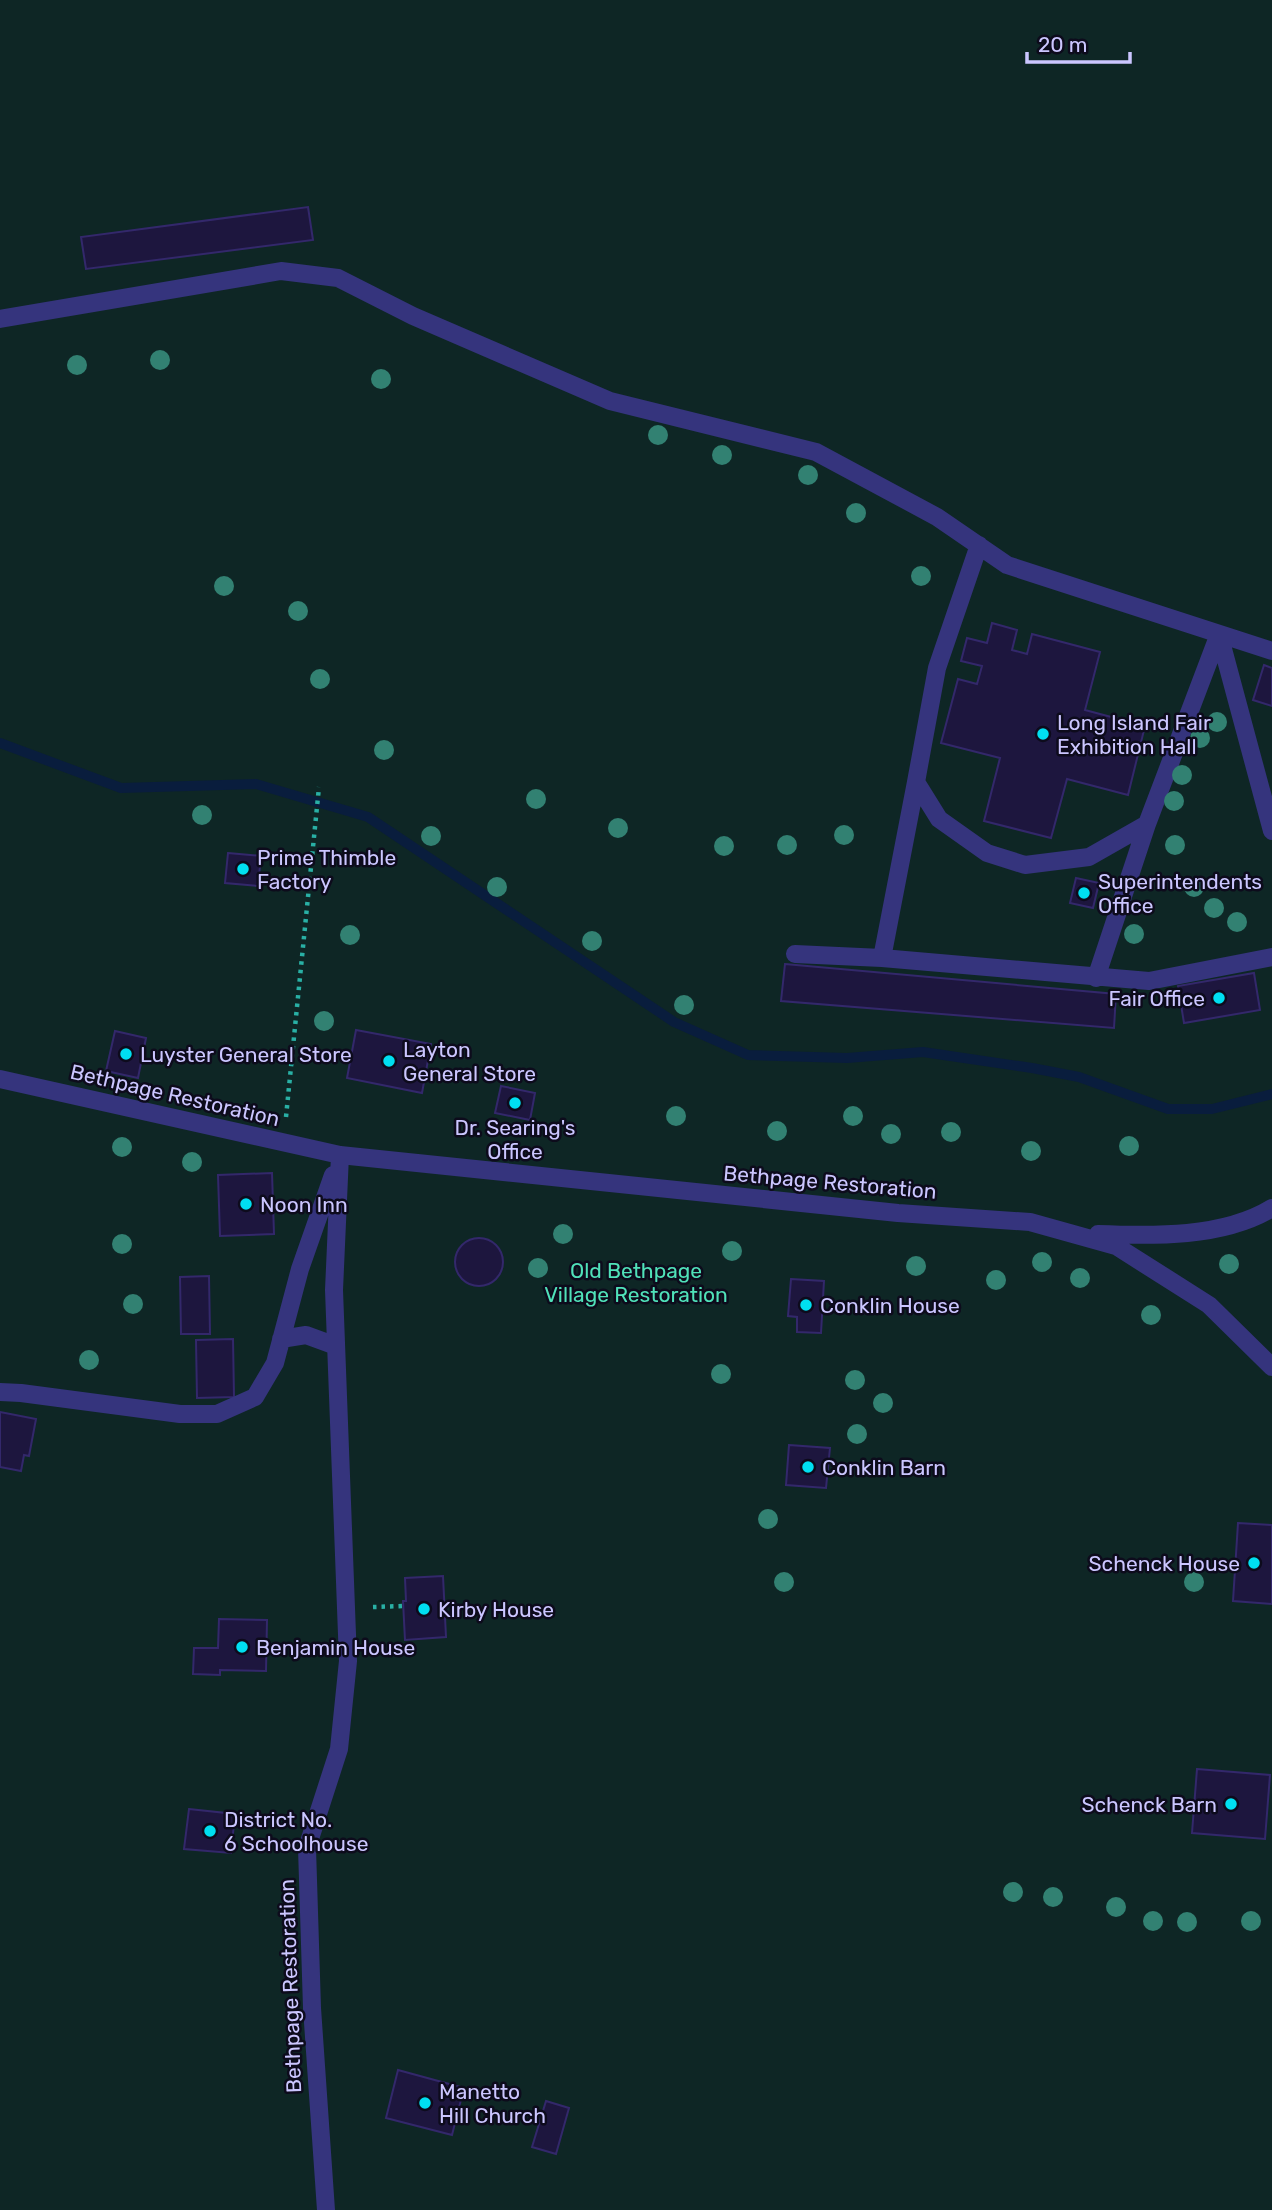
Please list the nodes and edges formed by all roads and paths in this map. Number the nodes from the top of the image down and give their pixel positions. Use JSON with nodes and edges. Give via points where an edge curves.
{"nodes":[{"id":1,"x":0,"y":319,"type":"edge"},
{"id":2,"x":979,"y":545,"type":"junction"},
{"id":3,"x":1219,"y":634,"type":"junction"},
{"id":4,"x":1272,"y":651,"type":"edge"},
{"id":5,"x":916,"y":782,"type":"junction"},
{"id":6,"x":319,"y":787,"type":"dead end"},
{"id":7,"x":1147,"y":824,"type":"junction"},
{"id":8,"x":1272,"y":831,"type":"edge"},
{"id":9,"x":795,"y":954,"type":"dead end"},
{"id":10,"x":1272,"y":957,"type":"edge"},
{"id":11,"x":882,"y":958,"type":"junction"},
{"id":12,"x":1096,"y":978,"type":"junction"},
{"id":13,"x":0,"y":1079,"type":"edge"},
{"id":14,"x":284,"y":1143,"type":"junction"},
{"id":15,"x":340,"y":1156,"type":"junction"},
{"id":16,"x":1272,"y":1208,"type":"edge"},
{"id":17,"x":1073,"y":1234,"type":"junction"},
{"id":18,"x":281,"y":1339,"type":"junction"},
{"id":19,"x":336,"y":1346,"type":"junction"},
{"id":20,"x":1272,"y":1367,"type":"edge"},
{"id":21,"x":0,"y":1392,"type":"edge"},
{"id":22,"x":266,"y":1646,"type":"dead end"},
{"id":23,"x":348,"y":1648,"type":"junction"},
{"id":24,"x":326,"y":2210,"type":"edge"}],
"edges":[{"from":1,"to":2,"type":"street","via":[[281,271],[338,278],[412,316],[610,401],[816,452],[937,517]]},
{"from":2,"to":3,"type":"street","via":[[1007,565]]},
{"from":2,"to":5,"type":"street","via":[[937,668]]},
{"from":3,"to":4,"type":"street"},
{"from":3,"to":7,"type":"street"},
{"from":3,"to":8,"type":"street"},
{"from":5,"to":7,"type":"street","via":[[939,819],[986,853],[1025,865],[1089,858]]},
{"from":5,"to":11,"type":"street"},
{"from":6,"to":14,"type":"path"},
{"from":7,"to":12,"type":"street"},
{"from":9,"to":11,"type":"street"},
{"from":10,"to":12,"type":"street","via":[[1149,981]]},
{"from":11,"to":12,"type":"street"},
{"from":13,"to":14,"type":"street","name":"Bethpage Restoration"},
{"from":14,"to":15,"type":"street","name":"Bethpage Restoration"},
{"from":15,"to":17,"type":"street","name":"Bethpage Restoration","via":[[898,1213],[1030,1222]]},
{"from":15,"to":18,"type":"street"},
{"from":15,"to":19,"type":"street","name":"Bethpage Restoration"},
{"from":16,"to":17,"type":"street","via":[[1208,1231],[1163,1236]]},
{"from":17,"to":20,"type":"street","name":"Bethpage Restoration","via":[[1116,1246],[1209,1305]]},
{"from":18,"to":19,"type":"street","via":[[306,1335]]},
{"from":18,"to":21,"type":"street","via":[[275,1363],[255,1397],[217,1414],[180,1415]]},
{"from":19,"to":23,"type":"street","name":"Bethpage Restoration"},
{"from":22,"to":23,"type":"path"},
{"from":23,"to":24,"type":"street","name":"Bethpage Restoration","via":[[340,1749],[307,1847]]}]}
